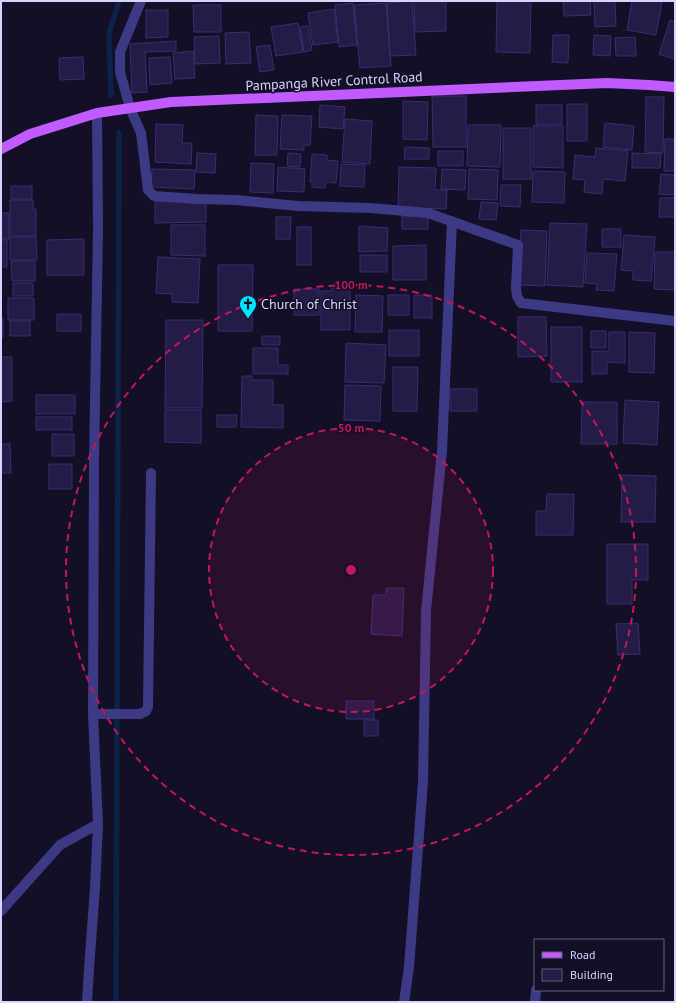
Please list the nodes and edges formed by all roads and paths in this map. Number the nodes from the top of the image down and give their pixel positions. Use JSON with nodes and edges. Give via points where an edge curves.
{"nodes":[{"id":1,"x":141,"y":1,"type":"edge"},
{"id":2,"x":675,"y":87,"type":"edge"},
{"id":3,"x":130,"y":108,"type":"junction"},
{"id":4,"x":97,"y":113,"type":"junction"},
{"id":5,"x":1,"y":149,"type":"edge"},
{"id":6,"x":452,"y":221,"type":"junction"},
{"id":7,"x":675,"y":321,"type":"edge"},
{"id":8,"x":151,"y":473,"type":"dead end"},
{"id":9,"x":97,"y":714,"type":"junction"},
{"id":10,"x":98,"y":824,"type":"junction"},
{"id":11,"x":1,"y":911,"type":"edge"},
{"id":12,"x":536,"y":991,"type":"edge"},
{"id":13,"x":87,"y":1002,"type":"edge"},
{"id":14,"x":404,"y":1002,"type":"edge"},
{"id":15,"x":535,"y":1002,"type":"edge"}],
"edges":[{"from":1,"to":3,"type":"street","via":[[120,52],[120,72]]},
{"from":2,"to":3,"type":"main road","name":"Pampanga River Control Road","via":[[599,83],[171,102]]},
{"from":3,"to":4,"type":"main road","name":"Pampanga River Control Road"},
{"from":3,"to":6,"type":"street","via":[[141,133],[148,190],[154,196],[370,208],[428,213]]},
{"from":4,"to":5,"type":"main road","name":"Pampanga River Control Road","via":[[30,134]]},
{"from":4,"to":9,"type":"street","via":[[98,229],[94,460]]},
{"from":6,"to":7,"type":"street","via":[[518,245],[516,288],[521,303]]},
{"from":6,"to":14,"type":"street","via":[[442,451],[426,611],[423,782]]},
{"from":8,"to":9,"type":"street","via":[[148,707],[140,714]]},
{"from":9,"to":10,"type":"street"},
{"from":10,"to":11,"type":"street","via":[[60,845]]},
{"from":10,"to":13,"type":"street"},
{"from":12,"to":15,"type":"street"}]}
